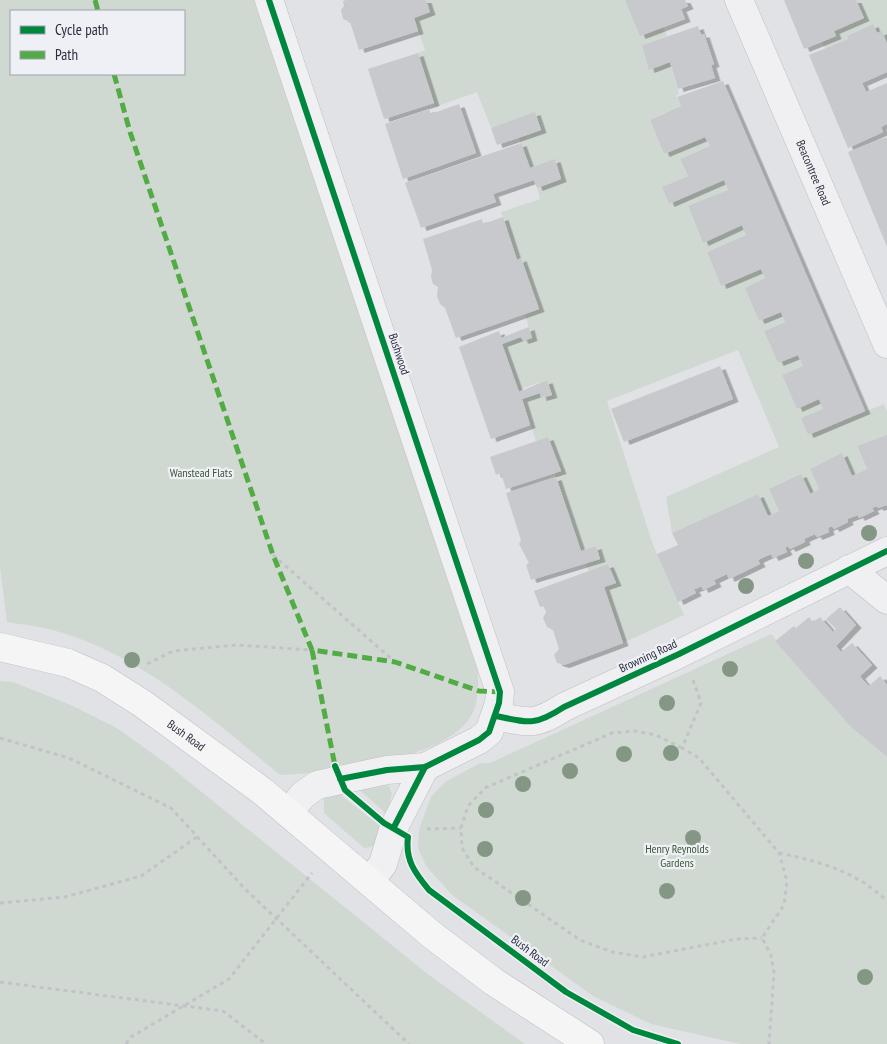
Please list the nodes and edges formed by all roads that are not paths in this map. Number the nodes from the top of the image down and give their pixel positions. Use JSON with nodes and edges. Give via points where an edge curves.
{"nodes":[{"id":1,"x":270,"y":0,"type":"edge"},
{"id":2,"x":739,"y":0,"type":"edge"},
{"id":3,"x":887,"y":344,"type":"edge"},
{"id":4,"x":887,"y":551,"type":"edge"},
{"id":5,"x":849,"y":569,"type":"junction"},
{"id":6,"x":887,"y":600,"type":"edge"},
{"id":7,"x":0,"y":647,"type":"edge"},
{"id":8,"x":496,"y":716,"type":"junction"},
{"id":9,"x":426,"y":767,"type":"junction"},
{"id":10,"x":288,"y":813,"type":"junction"},
{"id":11,"x":369,"y":882,"type":"junction"},
{"id":12,"x":590,"y":1044,"type":"edge"}],
"edges":[{"from":1,"to":8,"type":"street","name":"Bushwood","via":[[500,692]]},
{"from":2,"to":3,"type":"street","name":"Beacontree Road"},
{"from":4,"to":5,"type":"street","name":"Browning Road"},
{"from":5,"to":6,"type":"street"},
{"from":5,"to":8,"type":"street","name":"Browning Road","via":[[564,707],[547,719],[528,723]]},
{"from":7,"to":10,"type":"main road","name":"Bush Road","via":[[68,662],[102,678],[143,704]]},
{"from":8,"to":9,"type":"street","via":[[489,732],[479,740]]},
{"from":9,"to":10,"type":"street","via":[[387,770],[317,785],[303,795]]},
{"from":9,"to":11,"type":"street","via":[[394,827],[383,864]]},
{"from":10,"to":11,"type":"main road","name":"Bush Road"},
{"from":11,"to":12,"type":"main road","name":"Bush Road","via":[[494,982]]}]}
